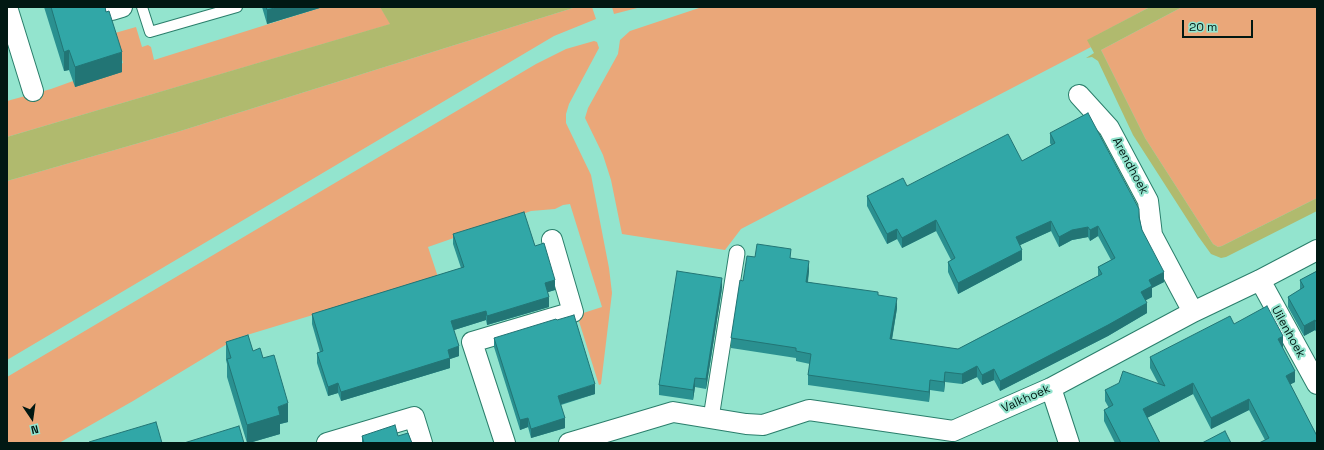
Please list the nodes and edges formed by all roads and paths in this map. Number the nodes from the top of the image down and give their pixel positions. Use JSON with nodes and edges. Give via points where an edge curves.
{"nodes":[{"id":1,"x":7,"y":7,"type":"edge"},
{"id":2,"x":112,"y":7,"type":"edge"},
{"id":3,"x":122,"y":7,"type":"edge"},
{"id":4,"x":142,"y":7,"type":"edge"},
{"id":5,"x":237,"y":7,"type":"edge"},
{"id":6,"x":33,"y":91,"type":"dead end"},
{"id":7,"x":1079,"y":95,"type":"dead end"},
{"id":8,"x":552,"y":240,"type":"dead end"},
{"id":9,"x":1317,"y":250,"type":"edge"},
{"id":10,"x":737,"y":253,"type":"dead end"},
{"id":11,"x":1260,"y":280,"type":"junction"},
{"id":12,"x":1192,"y":312,"type":"junction"},
{"id":13,"x":1317,"y":384,"type":"edge"},
{"id":14,"x":1051,"y":388,"type":"junction"},
{"id":15,"x":711,"y":418,"type":"junction"},
{"id":16,"x":956,"y":437,"type":"edge"},
{"id":17,"x":327,"y":443,"type":"edge"},
{"id":18,"x":422,"y":443,"type":"edge"},
{"id":19,"x":505,"y":443,"type":"edge"},
{"id":20,"x":569,"y":443,"type":"edge"},
{"id":21,"x":1069,"y":443,"type":"edge"}],
"edges":[{"from":1,"to":6,"type":"street"},
{"from":2,"to":3,"type":"street","via":[[112,10]]},
{"from":4,"to":5,"type":"lane","via":[[150,32]]},
{"from":7,"to":12,"type":"street","name":"Arendhoek","via":[[1109,128],[1148,201],[1152,235]]},
{"from":8,"to":19,"type":"street","via":[[573,312],[472,342]]},
{"from":9,"to":11,"type":"street","name":"Valkhoek"},
{"from":10,"to":15,"type":"street"},
{"from":11,"to":12,"type":"street","name":"Valkhoek"},
{"from":11,"to":13,"type":"street","name":"Uilenhoek"},
{"from":12,"to":14,"type":"street","name":"Valkhoek"},
{"from":14,"to":16,"type":"street","name":"Valkhoek"},
{"from":14,"to":21,"type":"street"},
{"from":15,"to":16,"type":"street","name":"Valkhoek","via":[[763,425],[809,410]]},
{"from":15,"to":20,"type":"street","name":"Valkhoek","via":[[673,412]]},
{"from":17,"to":18,"type":"street","via":[[414,417]]}]}
